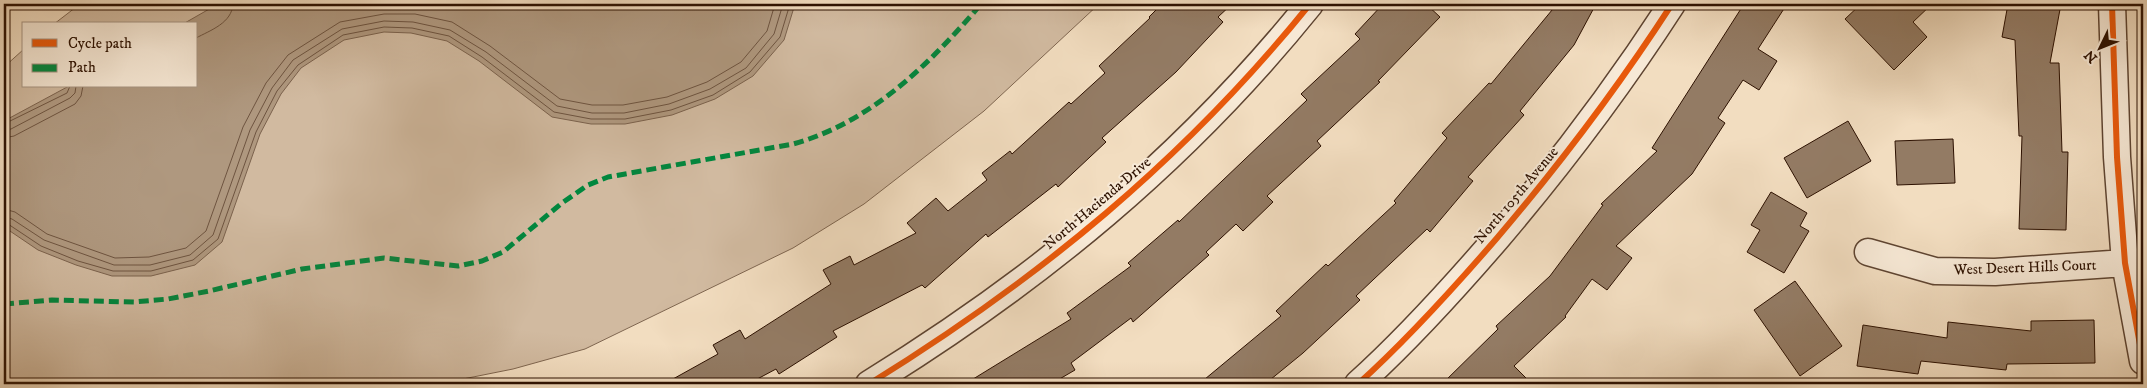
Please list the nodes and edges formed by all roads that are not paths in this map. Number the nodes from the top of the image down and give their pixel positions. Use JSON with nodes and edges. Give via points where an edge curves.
{"nodes":[{"id":1,"x":1310,"y":4,"type":"edge"},
{"id":2,"x":1672,"y":4,"type":"edge"},
{"id":3,"x":2112,"y":4,"type":"edge"},
{"id":4,"x":1868,"y":252,"type":"dead end"},
{"id":5,"x":2125,"y":263,"type":"junction"},
{"id":6,"x":2143,"y":361,"type":"edge"},
{"id":7,"x":1362,"y":383,"type":"edge"},
{"id":8,"x":869,"y":384,"type":"edge"}],
"edges":[{"from":1,"to":8,"type":"street","name":"North Hacienda Drive","via":[[1251,74],[1202,125],[1110,211],[992,304]]},
{"from":2,"to":7,"type":"street","name":"North 105th Avenue","via":[[1621,80],[1540,187],[1460,280]]},
{"from":3,"to":5,"type":"street","via":[[2117,157]]},
{"from":4,"to":5,"type":"street","name":"West Desert Hills Court","via":[[1935,271],[1995,272]]},
{"from":5,"to":6,"type":"street"}]}
